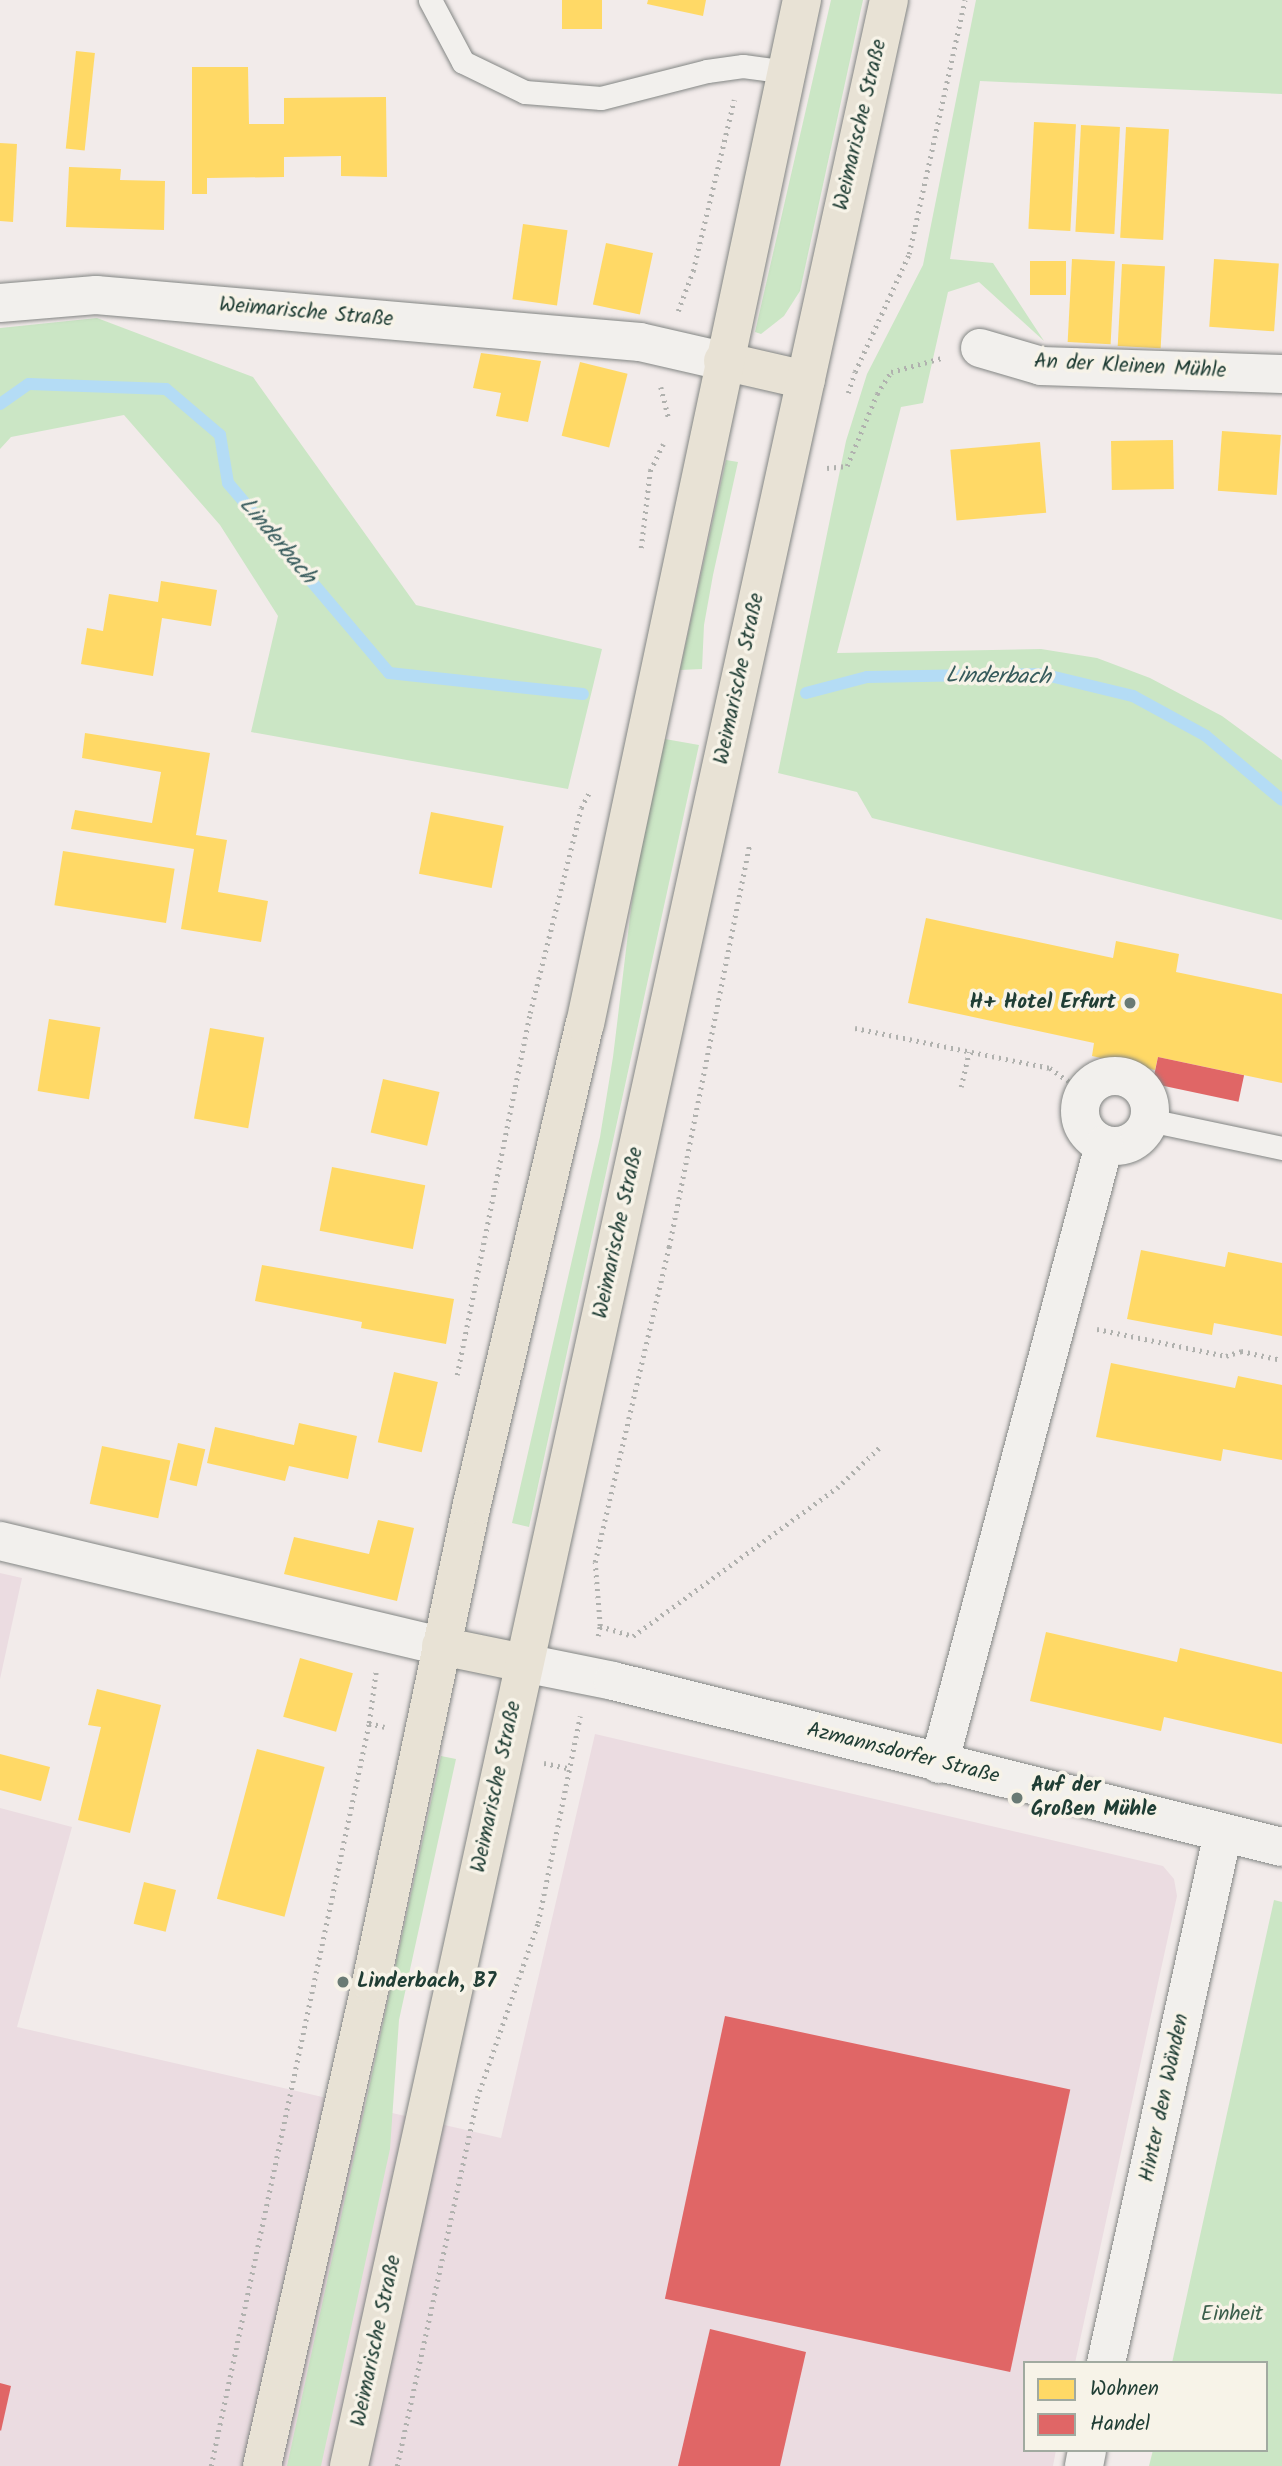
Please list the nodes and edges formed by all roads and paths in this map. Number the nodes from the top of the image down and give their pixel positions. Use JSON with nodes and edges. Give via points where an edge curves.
{"nodes":[{"id":1,"x":430,"y":0,"type":"edge"},
{"id":2,"x":802,"y":0,"type":"edge"},
{"id":3,"x":889,"y":0,"type":"edge"},
{"id":4,"x":965,"y":0,"type":"edge"},
{"id":5,"x":743,"y":66,"type":"junction"},
{"id":6,"x":786,"y":72,"type":"junction"},
{"id":7,"x":0,"y":303,"type":"edge"},
{"id":8,"x":669,"y":348,"type":"junction"},
{"id":9,"x":980,"y":348,"type":"joint"},
{"id":10,"x":723,"y":362,"type":"junction"},
{"id":11,"x":1282,"y":374,"type":"edge"},
{"id":12,"x":806,"y":380,"type":"junction"},
{"id":13,"x":847,"y":396,"type":"dead end"},
{"id":14,"x":669,"y":430,"type":"dead end"},
{"id":15,"x":665,"y":441,"type":"dead end"},
{"id":16,"x":829,"y":456,"type":"dead end"},
{"id":17,"x":640,"y":551,"type":"dead end"},
{"id":18,"x":596,"y":780,"type":"dead end"},
{"id":19,"x":751,"y":837,"type":"dead end"},
{"id":20,"x":855,"y":1028,"type":"dead end"},
{"id":21,"x":969,"y":1052,"type":"junction"},
{"id":22,"x":961,"y":1087,"type":"dead end"},
{"id":23,"x":1085,"y":1093,"type":"junction"},
{"id":24,"x":1149,"y":1120,"type":"junction"},
{"id":25,"x":1104,"y":1145,"type":"junction"},
{"id":26,"x":1282,"y":1148,"type":"edge"},
{"id":27,"x":1056,"y":1320,"type":"junction"},
{"id":28,"x":1282,"y":1360,"type":"edge"},
{"id":29,"x":456,"y":1379,"type":"dead end"},
{"id":30,"x":882,"y":1445,"type":"dead end"},
{"id":31,"x":0,"y":1541,"type":"edge"},
{"id":32,"x":441,"y":1646,"type":"junction"},
{"id":33,"x":524,"y":1663,"type":"junction"},
{"id":34,"x":375,"y":1676,"type":"dead end"},
{"id":35,"x":578,"y":1725,"type":"dead end"},
{"id":36,"x":939,"y":1764,"type":"junction"},
{"id":37,"x":1223,"y":1833,"type":"junction"},
{"id":38,"x":1282,"y":1847,"type":"edge"},
{"id":39,"x":1107,"y":2361,"type":"edge"},
{"id":40,"x":211,"y":2466,"type":"edge"},
{"id":41,"x":262,"y":2466,"type":"edge"},
{"id":42,"x":349,"y":2466,"type":"edge"},
{"id":43,"x":397,"y":2466,"type":"edge"}],
"edges":[{"from":1,"to":5,"type":"lane","via":[[463,62],[525,92],[601,97]]},
{"from":2,"to":6,"type":"main road"},
{"from":3,"to":12,"type":"main road","name":"Weimarische Straße"},
{"from":4,"to":13,"type":"path","via":[[909,254]]},
{"from":5,"to":6,"type":"lane"},
{"from":5,"to":8,"type":"path","via":[[693,271]]},
{"from":6,"to":10,"type":"main road"},
{"from":7,"to":8,"type":"street","name":"Weimarische Straße","via":[[96,295],[627,340]]},
{"from":8,"to":10,"type":"street","name":"Weimarische Straße"},
{"from":8,"to":14,"type":"path","via":[[660,385]]},
{"from":9,"to":11,"type":"street","name":"An der Kleinen Mühle","via":[[1041,366]]},
{"from":9,"to":16,"type":"path","via":[[891,372],[847,466],[825,468]]},
{"from":10,"to":12,"type":"main road"},
{"from":10,"to":32,"type":"main road","via":[[585,1024]]},
{"from":12,"to":33,"type":"main road","name":"Weimarische Straße"},
{"from":15,"to":17,"type":"path","via":[[650,471]]},
{"from":18,"to":29,"type":"path","via":[[581,808],[530,1013]]},
{"from":19,"to":30,"type":"path","via":[[669,1247],[595,1562],[600,1626],[633,1636],[837,1488]]},
{"from":20,"to":21,"type":"path"},
{"from":21,"to":22,"type":"path"},
{"from":21,"to":23,"type":"path","via":[[1049,1068]]},
{"from":23,"to":24,"type":"street","via":[[1122,1070],[1145,1092]]},
{"from":23,"to":25,"type":"street","via":[[1080,1105],[1082,1123]]},
{"from":24,"to":25,"type":"street","via":[[1135,1140],[1118,1147]]},
{"from":24,"to":26,"type":"lane"},
{"from":25,"to":27,"type":"street"},
{"from":27,"to":28,"type":"path","via":[[1226,1356],[1241,1351]]},
{"from":27,"to":36,"type":"street"},
{"from":31,"to":32,"type":"street"},
{"from":32,"to":33,"type":"main road"},
{"from":32,"to":41,"type":"main road"},
{"from":33,"to":36,"type":"street","name":"Azmannsdorfer Straße"},
{"from":33,"to":42,"type":"main road","name":"Weimarische Straße"},
{"from":34,"to":40,"type":"path","via":[[369,1723]]},
{"from":35,"to":43,"type":"path","via":[[538,1923],[478,2098]]},
{"from":36,"to":37,"type":"street","name":"Azmannsdorfer Straße"},
{"from":37,"to":38,"type":"street","name":"Azmannsdorfer Straße"},
{"from":37,"to":39,"type":"street","name":"Hinter den Wänden"}]}
